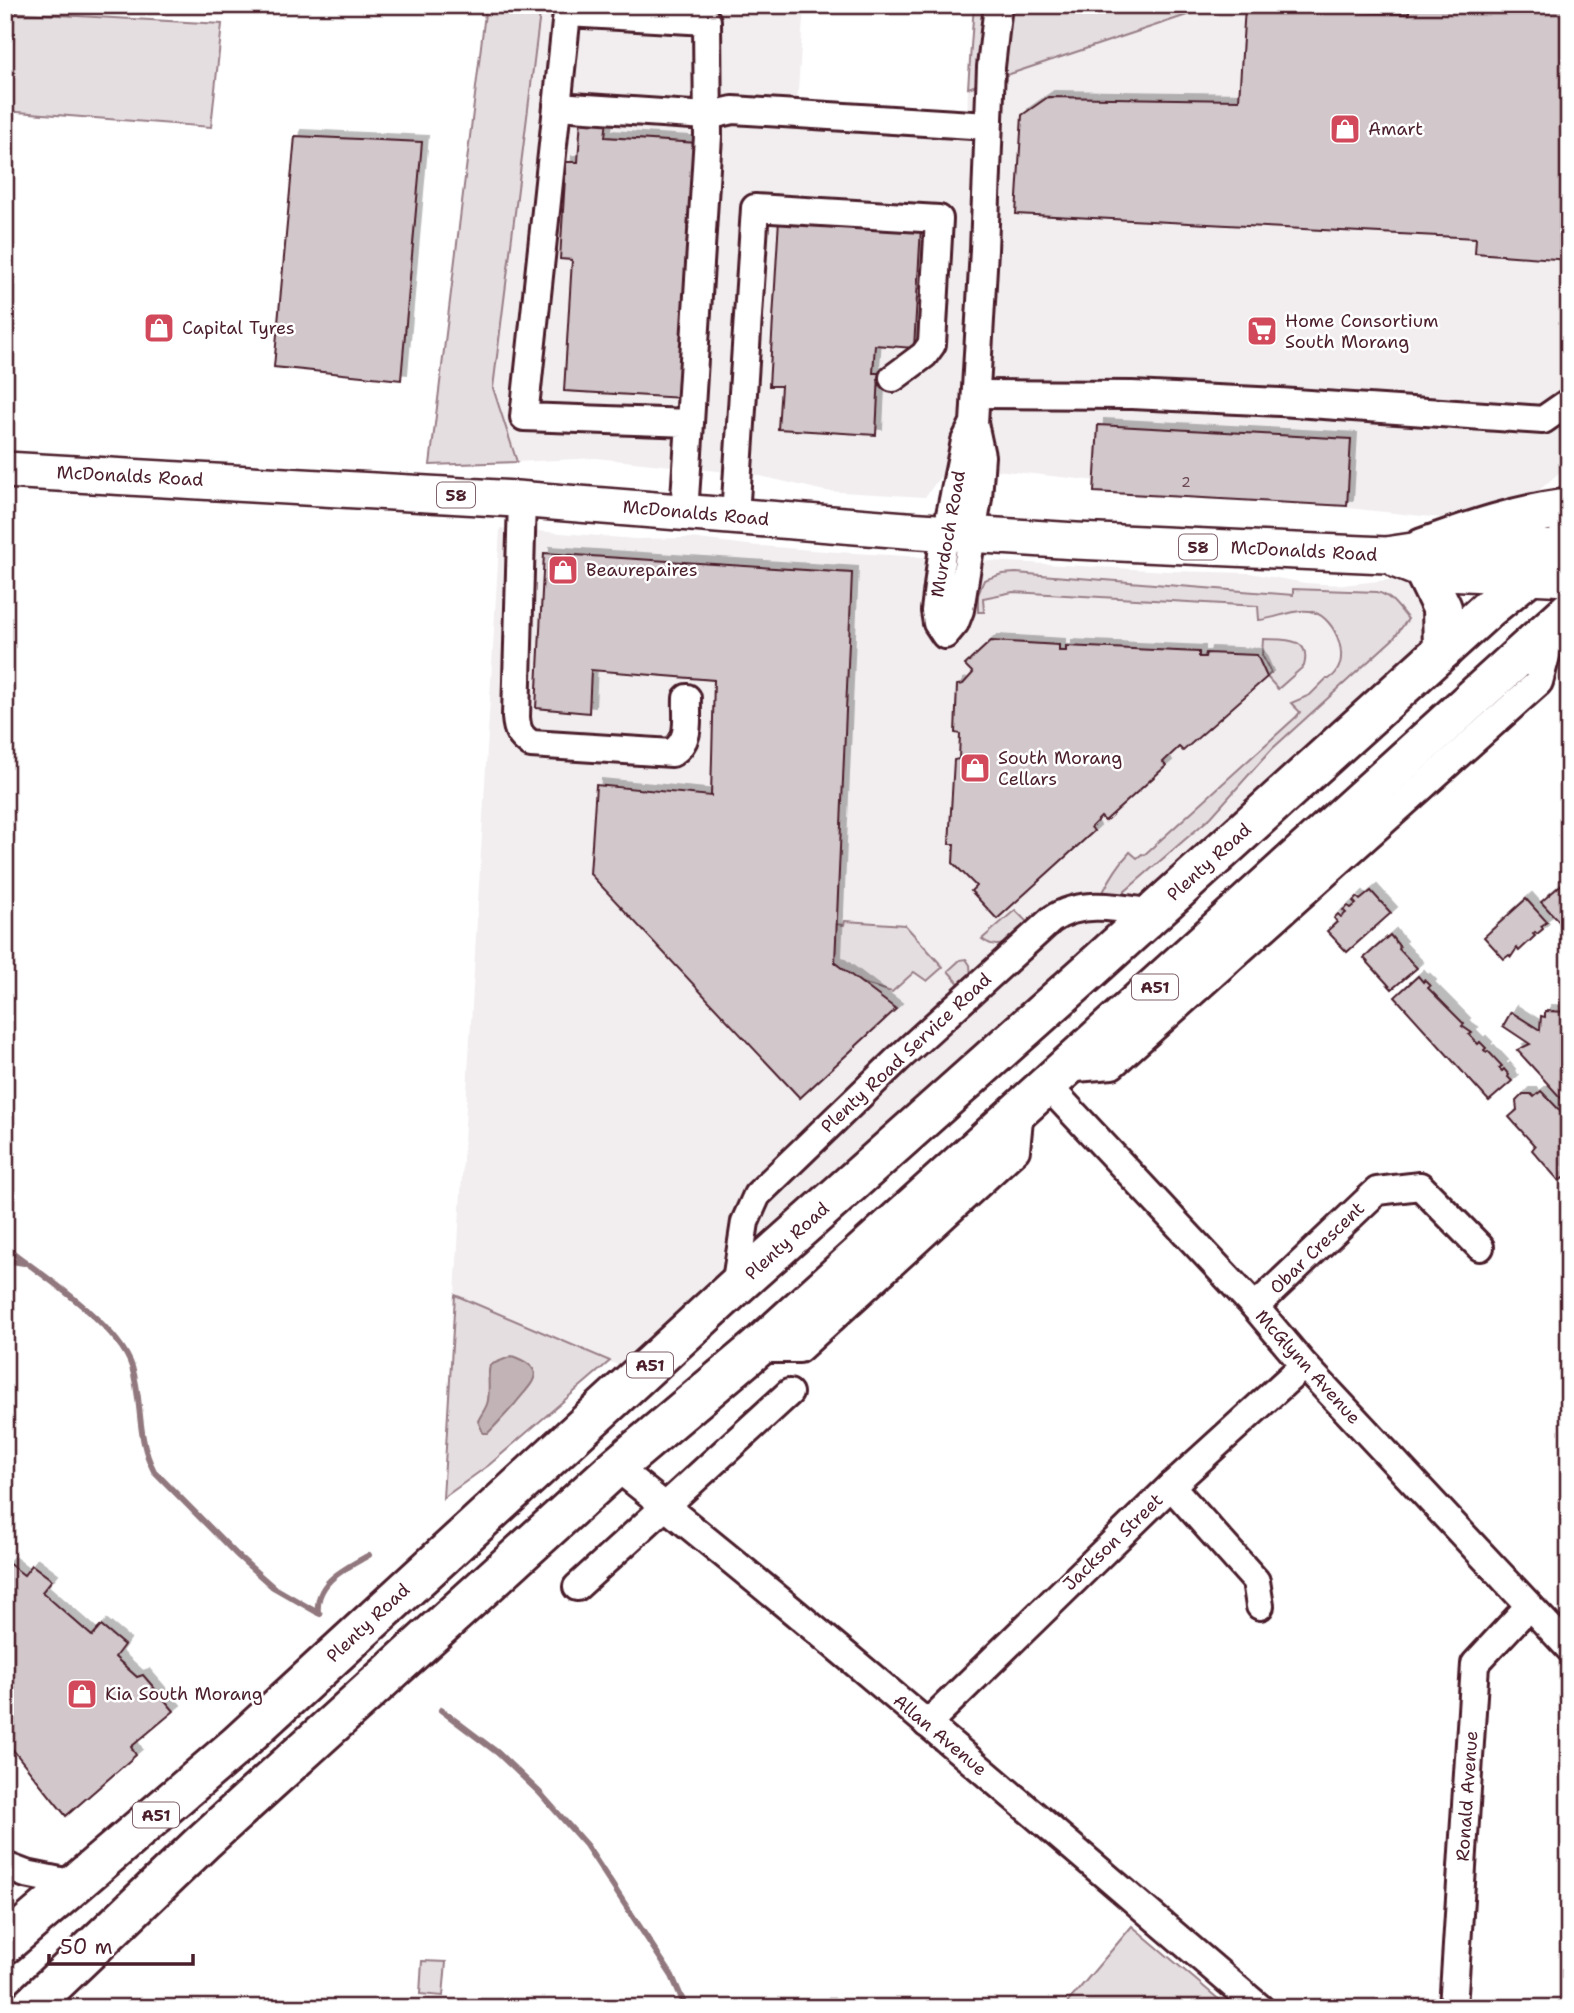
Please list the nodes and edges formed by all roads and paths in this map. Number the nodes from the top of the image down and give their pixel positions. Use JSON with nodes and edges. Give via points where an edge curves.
{"nodes":[{"id":1,"x":998,"y":5,"type":"edge"},
{"id":2,"x":557,"y":106,"type":"junction"},
{"id":3,"x":707,"y":116,"type":"junction"},
{"id":4,"x":988,"y":126,"type":"junction"},
{"id":5,"x":893,"y":378,"type":"dead end"},
{"id":6,"x":977,"y":394,"type":"junction"},
{"id":7,"x":1569,"y":402,"type":"edge"},
{"id":8,"x":690,"y":423,"type":"junction"},
{"id":9,"x":5,"y":470,"type":"edge"},
{"id":10,"x":522,"y":499,"type":"junction"},
{"id":11,"x":1569,"y":508,"type":"edge"},
{"id":12,"x":684,"y":513,"type":"junction"},
{"id":13,"x":735,"y":516,"type":"junction"},
{"id":14,"x":959,"y":534,"type":"junction"},
{"id":15,"x":1566,"y":553,"type":"edge"},
{"id":16,"x":1423,"y":559,"type":"junction"},
{"id":17,"x":1527,"y":577,"type":"junction"},
{"id":18,"x":1561,"y":619,"type":"edge"},
{"id":19,"x":1443,"y":650,"type":"junction"},
{"id":20,"x":687,"y":698,"type":"dead end"},
{"id":21,"x":1334,"y":865,"type":"junction"},
{"id":22,"x":1274,"y":878,"type":"junction"},
{"id":23,"x":1153,"y":913,"type":"junction"},
{"id":24,"x":1087,"y":973,"type":"junction"},
{"id":25,"x":1127,"y":1012,"type":"junction"},
{"id":26,"x":1044,"y":1088,"type":"junction"},
{"id":27,"x":1480,"y":1247,"type":"dead end"},
{"id":28,"x":734,"y":1287,"type":"junction"},
{"id":29,"x":1255,"y":1307,"type":"junction"},
{"id":30,"x":1304,"y":1365,"type":"junction"},
{"id":31,"x":789,"y":1393,"type":"dead end"},
{"id":32,"x":617,"y":1467,"type":"junction"},
{"id":33,"x":1171,"y":1486,"type":"junction"},
{"id":34,"x":665,"y":1506,"type":"junction"},
{"id":35,"x":578,"y":1587,"type":"dead end"},
{"id":36,"x":1260,"y":1606,"type":"dead end"},
{"id":37,"x":1529,"y":1606,"type":"junction"},
{"id":38,"x":1569,"y":1648,"type":"edge"},
{"id":39,"x":927,"y":1724,"type":"junction"},
{"id":40,"x":237,"y":1745,"type":"junction"},
{"id":41,"x":309,"y":1746,"type":"junction"},
{"id":42,"x":5,"y":1866,"type":"edge"},
{"id":43,"x":75,"y":1884,"type":"junction"},
{"id":44,"x":5,"y":1944,"type":"edge"},
{"id":45,"x":32,"y":2006,"type":"edge"},
{"id":46,"x":1260,"y":2008,"type":"edge"},
{"id":47,"x":1453,"y":2008,"type":"edge"}],
"edges":[{"from":1,"to":4,"type":"street","name":"Murdoch Road"},
{"from":2,"to":3,"type":"street"},
{"from":2,"to":3,"type":"street","via":[[568,13],[707,21]]},
{"from":2,"to":8,"type":"street","via":[[524,417]]},
{"from":3,"to":4,"type":"street","via":[[733,110]]},
{"from":3,"to":8,"type":"street"},
{"from":4,"to":6,"type":"street","name":"Murdoch Road"},
{"from":5,"to":13,"type":"street","via":[[932,344],[939,219],[755,208]]},
{"from":6,"to":7,"type":"street","via":[[1083,393],[1280,402],[1543,420]]},
{"from":6,"to":14,"type":"street","name":"Murdoch Road","via":[[974,423],[981,456]]},
{"from":8,"to":12,"type":"street"},
{"from":9,"to":10,"type":"main road","name":"McDonalds Road","number":"58"},
{"from":10,"to":12,"type":"main road","name":"McDonalds Road","number":"58"},
{"from":10,"to":20,"type":"street","via":[[516,717],[522,737],[531,744],[672,753],[686,734]]},
{"from":11,"to":16,"type":"highway","via":[[1537,512]]},
{"from":12,"to":13,"type":"main road","name":"McDonalds Road","number":"58"},
{"from":13,"to":14,"type":"main road","name":"McDonalds Road","number":"58"},
{"from":14,"to":16,"type":"main road","name":"McDonalds Road","number":"58","via":[[1387,555],[1411,568]]},
{"from":15,"to":16,"type":"main road","name":"McDonalds Road","number":"58","via":[[1446,546]]},
{"from":15,"to":17,"type":"highway","name":"Plenty Road","number":"A51"},
{"from":16,"to":17,"type":"main road","name":"McDonalds Road","number":"58"},
{"from":16,"to":19,"type":"highway","via":[[1442,608]]},
{"from":17,"to":19,"type":"highway","name":"Plenty Road","number":"A51"},
{"from":18,"to":21,"type":"street","via":[[1539,682]]},
{"from":18,"to":22,"type":"highway","number":"A51"},
{"from":19,"to":23,"type":"highway","name":"Plenty Road","number":"A51"},
{"from":21,"to":22,"type":"street"},
{"from":21,"to":26,"type":"street","via":[[1112,1065]]},
{"from":22,"to":25,"type":"highway","number":"A51"},
{"from":23,"to":24,"type":"highway","name":"Plenty Road","number":"A51"},
{"from":23,"to":28,"type":"street","name":"Plenty Road Service Road","via":[[1092,907],[1070,910],[1051,920],[757,1195],[745,1222]]},
{"from":24,"to":25,"type":"highway"},
{"from":24,"to":28,"type":"highway","name":"Plenty Road","number":"A51"},
{"from":25,"to":26,"type":"highway","number":"A51"},
{"from":26,"to":29,"type":"street","name":"McGlynn Avenue"},
{"from":26,"to":32,"type":"highway","number":"A51","via":[[756,1349]]},
{"from":27,"to":29,"type":"street","name":"Obar Crescent","via":[[1420,1186],[1377,1191]]},
{"from":28,"to":40,"type":"highway","name":"Plenty Road","number":"A51"},
{"from":29,"to":30,"type":"street","name":"McGlynn Avenue"},
{"from":30,"to":33,"type":"street","name":"Jackson Street"},
{"from":30,"to":37,"type":"street","name":"McGlynn Avenue"},
{"from":31,"to":34,"type":"street"},
{"from":32,"to":34,"type":"street","name":"Allan Avenue"},
{"from":32,"to":41,"type":"highway","number":"A51"},
{"from":33,"to":36,"type":"street","via":[[1256,1581]]},
{"from":33,"to":39,"type":"street","name":"Jackson Street"},
{"from":34,"to":35,"type":"street"},
{"from":34,"to":39,"type":"street","name":"Allan Avenue"},
{"from":37,"to":38,"type":"street","name":"McGlynn Avenue"},
{"from":37,"to":47,"type":"street","name":"Ronald Avenue","via":[[1475,1664]]},
{"from":39,"to":46,"type":"street","name":"Allan Avenue"},
{"from":40,"to":41,"type":"highway","via":[[254,1756],[270,1758]]},
{"from":40,"to":43,"type":"highway","name":"Plenty Road","number":"A51"},
{"from":41,"to":45,"type":"highway","number":"A51"},
{"from":42,"to":43,"type":"street"},
{"from":43,"to":44,"type":"highway","name":"Plenty Road","number":"A51"}]}
